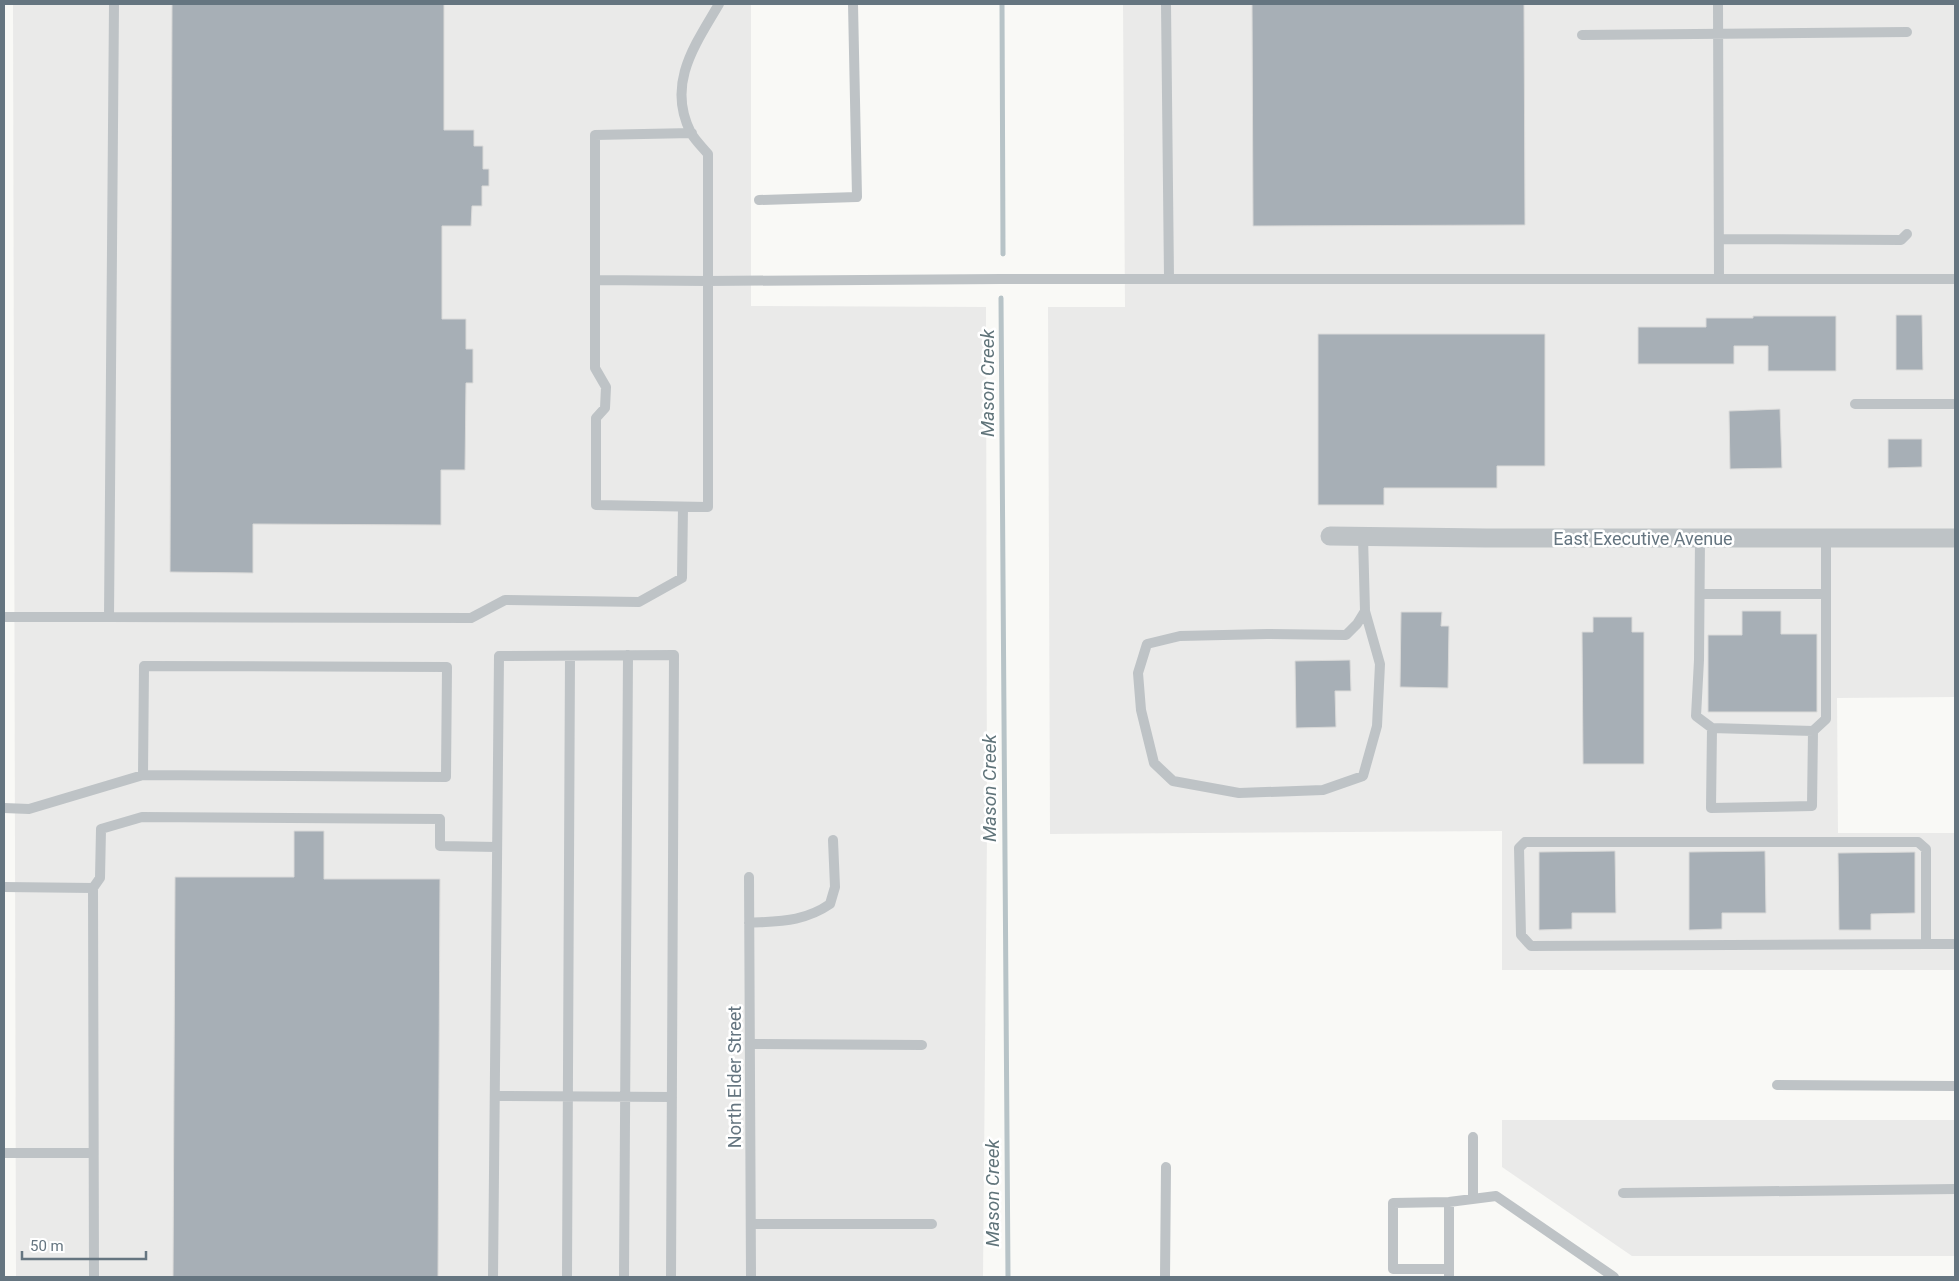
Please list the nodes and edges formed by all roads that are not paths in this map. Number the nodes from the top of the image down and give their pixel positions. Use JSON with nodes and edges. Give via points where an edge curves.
{"nodes":[{"id":1,"x":114,"y":4,"type":"edge"},
{"id":2,"x":719,"y":4,"type":"edge"},
{"id":3,"x":853,"y":4,"type":"edge"},
{"id":4,"x":1166,"y":4,"type":"edge"},
{"id":5,"x":1718,"y":4,"type":"edge"},
{"id":6,"x":1906,"y":32,"type":"dead end"},
{"id":7,"x":1718,"y":34,"type":"junction"},
{"id":8,"x":1582,"y":35,"type":"dead end"},
{"id":9,"x":692,"y":133,"type":"junction"},
{"id":10,"x":759,"y":200,"type":"dead end"},
{"id":11,"x":1906,"y":234,"type":"dead end"},
{"id":12,"x":1719,"y":239,"type":"junction"},
{"id":13,"x":1169,"y":278,"type":"junction"},
{"id":14,"x":1719,"y":278,"type":"junction"},
{"id":15,"x":1955,"y":279,"type":"edge"},
{"id":16,"x":595,"y":280,"type":"junction"},
{"id":17,"x":707,"y":281,"type":"junction"},
{"id":18,"x":1855,"y":404,"type":"dead end"},
{"id":19,"x":1955,"y":404,"type":"edge"},
{"id":20,"x":683,"y":506,"type":"junction"},
{"id":21,"x":1330,"y":536,"type":"dead end"},
{"id":22,"x":1364,"y":536,"type":"junction"},
{"id":23,"x":1700,"y":538,"type":"junction"},
{"id":24,"x":1826,"y":538,"type":"junction"},
{"id":25,"x":1955,"y":538,"type":"edge"},
{"id":26,"x":1700,"y":594,"type":"junction"},
{"id":27,"x":1826,"y":594,"type":"junction"},
{"id":28,"x":1365,"y":612,"type":"junction"},
{"id":29,"x":4,"y":617,"type":"edge"},
{"id":30,"x":109,"y":617,"type":"junction"},
{"id":31,"x":628,"y":655,"type":"junction"},
{"id":32,"x":570,"y":656,"type":"junction"},
{"id":33,"x":1712,"y":728,"type":"junction"},
{"id":34,"x":1813,"y":731,"type":"junction"},
{"id":35,"x":144,"y":775,"type":"junction"},
{"id":36,"x":4,"y":808,"type":"edge"},
{"id":37,"x":833,"y":840,"type":"dead end"},
{"id":38,"x":497,"y":847,"type":"junction"},
{"id":39,"x":749,"y":877,"type":"dead end"},
{"id":40,"x":4,"y":887,"type":"edge"},
{"id":41,"x":93,"y":888,"type":"junction"},
{"id":42,"x":749,"y":923,"type":"junction"},
{"id":43,"x":1926,"y":944,"type":"junction"},
{"id":44,"x":1955,"y":944,"type":"edge"},
{"id":45,"x":750,"y":1044,"type":"junction"},
{"id":46,"x":922,"y":1045,"type":"dead end"},
{"id":47,"x":1777,"y":1085,"type":"dead end"},
{"id":48,"x":1955,"y":1086,"type":"edge"},
{"id":49,"x":495,"y":1096,"type":"junction"},
{"id":50,"x":568,"y":1097,"type":"junction"},
{"id":51,"x":625,"y":1097,"type":"junction"},
{"id":52,"x":672,"y":1097,"type":"junction"},
{"id":53,"x":1473,"y":1136,"type":"dead end"},
{"id":54,"x":93,"y":1153,"type":"junction"},
{"id":55,"x":4,"y":1154,"type":"edge"},
{"id":56,"x":1166,"y":1167,"type":"dead end"},
{"id":57,"x":1955,"y":1189,"type":"edge"},
{"id":58,"x":1623,"y":1193,"type":"dead end"},
{"id":59,"x":1473,"y":1199,"type":"junction"},
{"id":60,"x":1449,"y":1202,"type":"junction"},
{"id":61,"x":750,"y":1224,"type":"junction"},
{"id":62,"x":932,"y":1224,"type":"dead end"},
{"id":63,"x":1449,"y":1273,"type":"edge"},
{"id":64,"x":94,"y":1277,"type":"edge"},
{"id":65,"x":493,"y":1277,"type":"edge"},
{"id":66,"x":567,"y":1277,"type":"edge"},
{"id":67,"x":624,"y":1277,"type":"edge"},
{"id":68,"x":672,"y":1277,"type":"edge"},
{"id":69,"x":751,"y":1277,"type":"edge"},
{"id":70,"x":1165,"y":1277,"type":"edge"},
{"id":71,"x":1614,"y":1277,"type":"edge"}],
"edges":[{"from":1,"to":30,"type":"lane"},
{"from":2,"to":9,"type":"lane","via":[[684,72],[681,104]]},
{"from":3,"to":10,"type":"lane","via":[[857,198]]},
{"from":4,"to":13,"type":"lane"},
{"from":5,"to":7,"type":"lane"},
{"from":6,"to":7,"type":"lane"},
{"from":7,"to":8,"type":"lane"},
{"from":7,"to":12,"type":"lane"},
{"from":9,"to":16,"type":"lane","via":[[595,135]]},
{"from":9,"to":17,"type":"lane","via":[[708,154]]},
{"from":11,"to":12,"type":"lane","via":[[1901,240]]},
{"from":12,"to":14,"type":"lane"},
{"from":13,"to":14,"type":"lane"},
{"from":13,"to":17,"type":"lane"},
{"from":14,"to":15,"type":"lane"},
{"from":16,"to":17,"type":"lane"},
{"from":16,"to":20,"type":"lane","via":[[595,368],[606,387],[605,408],[596,418],[596,505]]},
{"from":17,"to":20,"type":"lane","via":[[708,506]]},
{"from":18,"to":19,"type":"lane"},
{"from":20,"to":30,"type":"lane","via":[[682,578],[639,602],[505,600],[470,618]]},
{"from":21,"to":22,"type":"street","name":"East Executive Avenue"},
{"from":22,"to":23,"type":"street","name":"East Executive Avenue"},
{"from":22,"to":28,"type":"lane"},
{"from":23,"to":24,"type":"street","name":"East Executive Avenue"},
{"from":23,"to":26,"type":"lane"},
{"from":24,"to":25,"type":"street","name":"East Executive Avenue"},
{"from":24,"to":27,"type":"lane"},
{"from":26,"to":27,"type":"lane"},
{"from":26,"to":33,"type":"lane","via":[[1696,716]]},
{"from":27,"to":34,"type":"lane","via":[[1826,719]]},
{"from":28,"to":28,"type":"lane","via":[[1346,635],[1180,636],[1147,644],[1138,673],[1142,710],[1154,763],[1173,781],[1239,793],[1323,790],[1363,776],[1377,726],[1380,664]]},
{"from":29,"to":30,"type":"lane"},
{"from":31,"to":32,"type":"lane"},
{"from":31,"to":51,"type":"lane"},
{"from":31,"to":52,"type":"lane","via":[[674,655]]},
{"from":32,"to":38,"type":"lane","via":[[498,656]]},
{"from":32,"to":50,"type":"lane"},
{"from":33,"to":34,"type":"lane"},
{"from":33,"to":34,"type":"lane","via":[[1711,808],[1812,806]]},
{"from":35,"to":35,"type":"lane","via":[[446,777],[447,667],[144,666]]},
{"from":35,"to":36,"type":"lane","via":[[28,809]]},
{"from":37,"to":42,"type":"lane","via":[[835,887],[830,904],[800,919]]},
{"from":38,"to":41,"type":"lane","via":[[440,846],[440,819],[142,817],[101,828],[100,878]]},
{"from":38,"to":49,"type":"lane"},
{"from":39,"to":42,"type":"lane","name":"North Elder Street"},
{"from":40,"to":41,"type":"lane"},
{"from":41,"to":54,"type":"lane"},
{"from":42,"to":45,"type":"lane","name":"North Elder Street"},
{"from":43,"to":43,"type":"lane","via":[[1926,849],[1918,842],[1525,842],[1519,848],[1521,935],[1531,946]]},
{"from":43,"to":44,"type":"lane"},
{"from":45,"to":46,"type":"lane"},
{"from":45,"to":61,"type":"lane","name":"North Elder Street"},
{"from":47,"to":48,"type":"lane"},
{"from":49,"to":50,"type":"lane"},
{"from":49,"to":65,"type":"lane"},
{"from":50,"to":51,"type":"lane"},
{"from":50,"to":66,"type":"lane"},
{"from":51,"to":52,"type":"lane"},
{"from":51,"to":67,"type":"lane"},
{"from":52,"to":68,"type":"lane"},
{"from":53,"to":59,"type":"lane"},
{"from":54,"to":55,"type":"lane"},
{"from":54,"to":64,"type":"lane"},
{"from":56,"to":70,"type":"lane"},
{"from":57,"to":58,"type":"lane"},
{"from":59,"to":60,"type":"lane"},
{"from":59,"to":71,"type":"lane","via":[[1496,1196]]},
{"from":60,"to":63,"type":"lane"},
{"from":60,"to":63,"type":"lane","via":[[1393,1203],[1393,1269]]},
{"from":61,"to":62,"type":"lane"},
{"from":61,"to":69,"type":"lane","name":"North Elder Street"}]}
